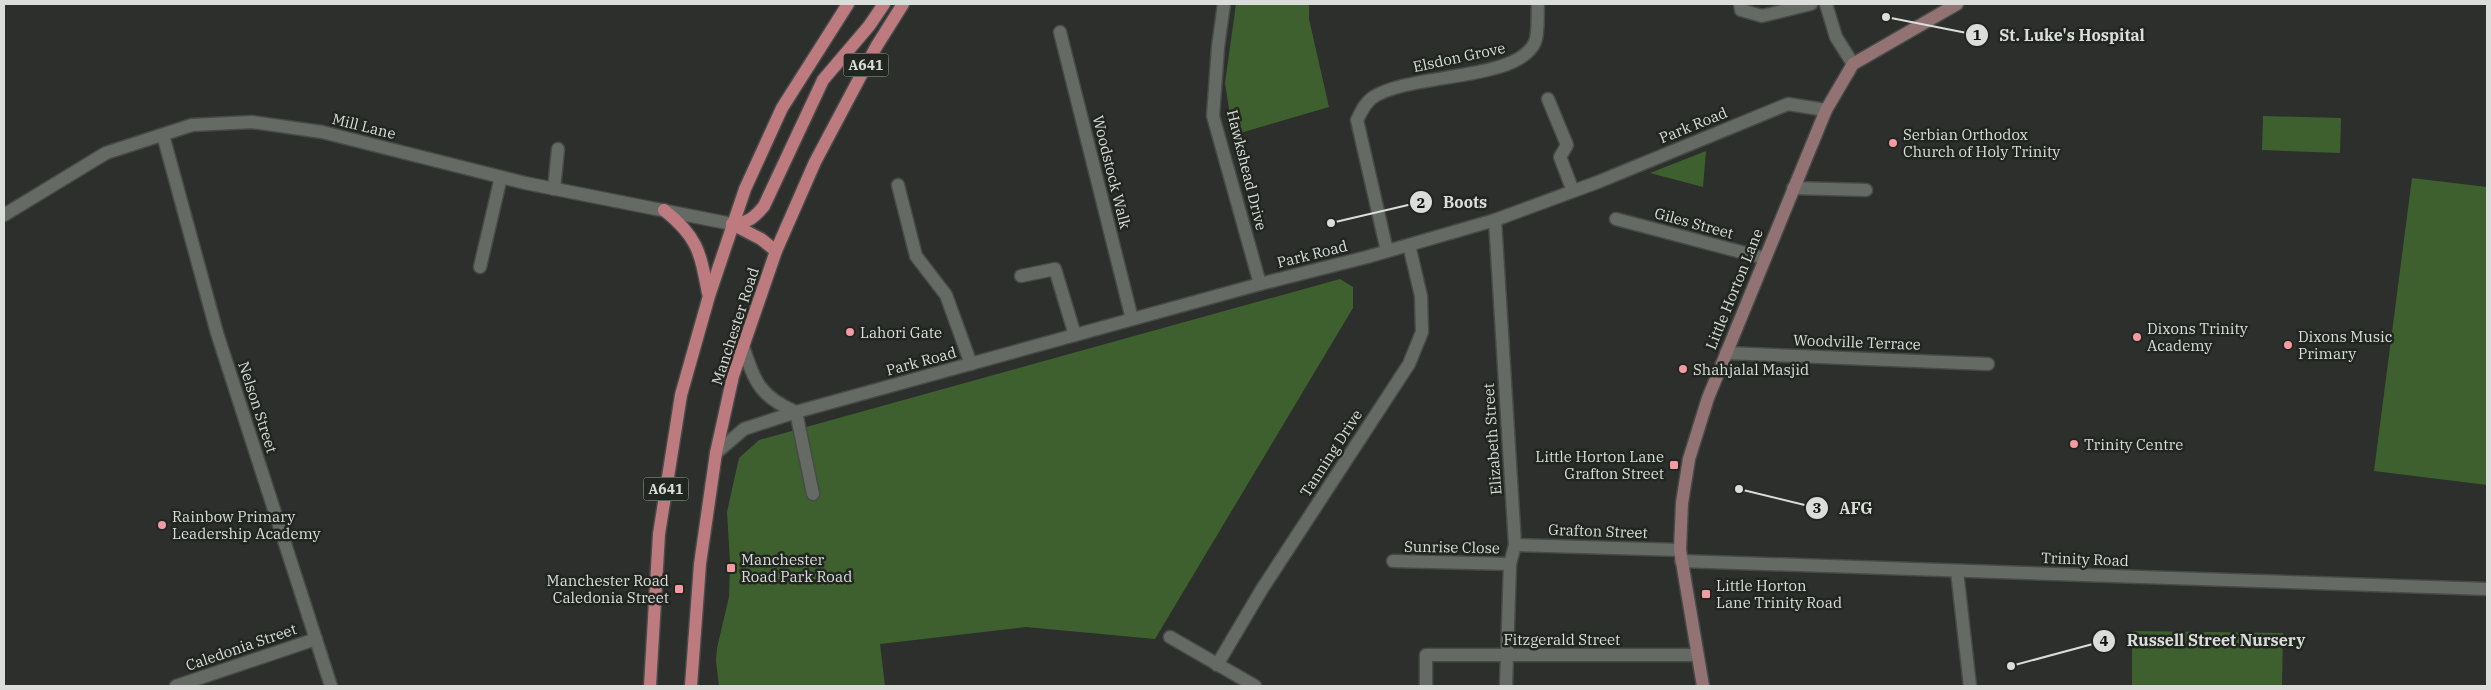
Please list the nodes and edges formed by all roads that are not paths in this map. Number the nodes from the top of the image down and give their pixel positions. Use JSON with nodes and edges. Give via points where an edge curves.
{"nodes":[{"id":1,"x":848,"y":4,"type":"edge"},
{"id":2,"x":884,"y":4,"type":"edge"},
{"id":3,"x":903,"y":4,"type":"edge"},
{"id":4,"x":1224,"y":4,"type":"edge"},
{"id":5,"x":1538,"y":4,"type":"edge"},
{"id":6,"x":1811,"y":4,"type":"edge"},
{"id":7,"x":1826,"y":4,"type":"edge"},
{"id":8,"x":1957,"y":4,"type":"edge"},
{"id":9,"x":1740,"y":7,"type":"edge"},
{"id":10,"x":1060,"y":32,"type":"dead end"},
{"id":11,"x":1853,"y":64,"type":"junction"},
{"id":12,"x":1548,"y":99,"type":"dead end"},
{"id":13,"x":1826,"y":110,"type":"junction"},
{"id":14,"x":163,"y":135,"type":"junction"},
{"id":15,"x":558,"y":149,"type":"dead end"},
{"id":16,"x":501,"y":177,"type":"junction"},
{"id":17,"x":898,"y":184,"type":"dead end"},
{"id":18,"x":1793,"y":188,"type":"junction"},
{"id":19,"x":554,"y":189,"type":"junction"},
{"id":20,"x":1866,"y":190,"type":"dead end"},
{"id":21,"x":1573,"y":191,"type":"junction"},
{"id":22,"x":664,"y":210,"type":"junction"},
{"id":23,"x":4,"y":215,"type":"edge"},
{"id":24,"x":1616,"y":219,"type":"dead end"},
{"id":25,"x":1494,"y":220,"type":"junction"},
{"id":26,"x":732,"y":224,"type":"junction"},
{"id":27,"x":1409,"y":245,"type":"junction"},
{"id":28,"x":776,"y":251,"type":"junction"},
{"id":29,"x":1387,"y":251,"type":"junction"},
{"id":30,"x":1764,"y":258,"type":"junction"},
{"id":31,"x":480,"y":267,"type":"dead end"},
{"id":32,"x":1021,"y":276,"type":"dead end"},
{"id":33,"x":1260,"y":284,"type":"junction"},
{"id":34,"x":709,"y":296,"type":"junction"},
{"id":35,"x":1132,"y":319,"type":"junction"},
{"id":36,"x":1075,"y":335,"type":"junction"},
{"id":37,"x":743,"y":346,"type":"junction"},
{"id":38,"x":1726,"y":353,"type":"junction"},
{"id":39,"x":971,"y":364,"type":"junction"},
{"id":40,"x":1988,"y":364,"type":"dead end"},
{"id":41,"x":796,"y":412,"type":"junction"},
{"id":42,"x":716,"y":453,"type":"junction"},
{"id":43,"x":813,"y":494,"type":"dead end"},
{"id":44,"x":1515,"y":545,"type":"junction"},
{"id":45,"x":1681,"y":555,"type":"junction"},
{"id":46,"x":1393,"y":561,"type":"dead end"},
{"id":47,"x":1510,"y":564,"type":"junction"},
{"id":48,"x":1957,"y":571,"type":"junction"},
{"id":49,"x":2487,"y":589,"type":"edge"},
{"id":50,"x":1170,"y":637,"type":"dead end"},
{"id":51,"x":316,"y":639,"type":"junction"},
{"id":52,"x":1507,"y":655,"type":"junction"},
{"id":53,"x":1697,"y":655,"type":"junction"},
{"id":54,"x":1217,"y":665,"type":"junction"},
{"id":55,"x":176,"y":686,"type":"edge"},
{"id":56,"x":331,"y":686,"type":"edge"},
{"id":57,"x":650,"y":686,"type":"edge"},
{"id":58,"x":690,"y":686,"type":"edge"},
{"id":59,"x":1256,"y":686,"type":"edge"},
{"id":60,"x":1426,"y":686,"type":"edge"},
{"id":61,"x":1506,"y":686,"type":"edge"},
{"id":62,"x":1703,"y":686,"type":"edge"},
{"id":63,"x":1970,"y":686,"type":"edge"}],
"edges":[{"from":1,"to":26,"type":"main road","name":"Manchester Road","number":"A641","via":[[782,108]]},
{"from":2,"to":26,"type":"main road","via":[[870,26],[823,80],[764,206],[752,219]]},
{"from":3,"to":28,"type":"main road","name":"Manchester Road","number":"A641","via":[[876,47],[815,162]]},
{"from":4,"to":33,"type":"street","name":"Hawkshead Drive","via":[[1213,116]]},
{"from":5,"to":29,"type":"street","name":"Elsdon Grove","via":[[1535,42],[1518,60],[1500,68],[1406,84],[1372,98],[1364,106],[1357,120]]},
{"from":6,"to":9,"type":"street","via":[[1762,16]]},
{"from":7,"to":11,"type":"street","via":[[1836,37]]},
{"from":8,"to":11,"type":"street","name":"Little Horton Lane"},
{"from":10,"to":35,"type":"street","name":"Woodstock Walk"},
{"from":11,"to":13,"type":"street","name":"Little Horton Lane"},
{"from":12,"to":21,"type":"street","via":[[1567,145],[1560,157]]},
{"from":13,"to":18,"type":"street","name":"Little Horton Lane"},
{"from":13,"to":21,"type":"street","name":"Park Road","via":[[1788,104]]},
{"from":14,"to":16,"type":"street","name":"Mill Lane","via":[[192,126],[252,122],[322,132]]},
{"from":14,"to":23,"type":"street","name":"Mill Lane","via":[[106,153]]},
{"from":14,"to":51,"type":"street","name":"Nelson Street","via":[[217,333]]},
{"from":15,"to":19,"type":"street"},
{"from":16,"to":19,"type":"street","name":"Mill Lane"},
{"from":16,"to":31,"type":"street"},
{"from":17,"to":39,"type":"street","via":[[916,256],[946,294]]},
{"from":18,"to":20,"type":"street"},
{"from":18,"to":30,"type":"street","name":"Little Horton Lane"},
{"from":19,"to":22,"type":"street","name":"Mill Lane"},
{"from":21,"to":25,"type":"street","name":"Park Road"},
{"from":22,"to":26,"type":"street","name":"Mill Lane"},
{"from":22,"to":34,"type":"main road","via":[[695,240]]},
{"from":24,"to":30,"type":"street","name":"Giles Street"},
{"from":25,"to":27,"type":"street","name":"Park Road"},
{"from":25,"to":44,"type":"street","name":"Elizabeth Street"},
{"from":26,"to":28,"type":"main road"},
{"from":26,"to":34,"type":"main road","name":"Manchester Road","number":"A641"},
{"from":27,"to":29,"type":"street","name":"Park Road"},
{"from":27,"to":54,"type":"street","name":"Tanning Drive","via":[[1421,296],[1422,332],[1409,364],[1262,589]]},
{"from":28,"to":37,"type":"main road","name":"Manchester Road","number":"A641"},
{"from":29,"to":33,"type":"street","name":"Park Road"},
{"from":30,"to":38,"type":"street","name":"Little Horton Lane"},
{"from":32,"to":36,"type":"street","via":[[1055,268]]},
{"from":33,"to":35,"type":"street","name":"Park Road"},
{"from":34,"to":57,"type":"main road","name":"Manchester Road","number":"A641","via":[[681,394],[659,534]]},
{"from":35,"to":36,"type":"street","name":"Park Road"},
{"from":36,"to":39,"type":"street","name":"Park Road"},
{"from":37,"to":41,"type":"street","via":[[759,386],[771,400]]},
{"from":37,"to":42,"type":"main road","name":"Manchester Road","number":"A641"},
{"from":38,"to":40,"type":"street","name":"Woodville Terrace"},
{"from":38,"to":45,"type":"street","name":"Little Horton Lane","via":[[1689,459],[1682,503]]},
{"from":39,"to":41,"type":"street","name":"Park Road"},
{"from":41,"to":42,"type":"street","name":"Park Road","via":[[744,429]]},
{"from":41,"to":43,"type":"street"},
{"from":42,"to":58,"type":"main road","name":"Manchester Road","number":"A641","via":[[700,564]]},
{"from":44,"to":45,"type":"street","name":"Grafton Street"},
{"from":44,"to":47,"type":"street","name":"Elizabeth Street"},
{"from":45,"to":48,"type":"street","name":"Trinity Road"},
{"from":45,"to":53,"type":"street","name":"Little Horton Lane"},
{"from":46,"to":47,"type":"street","name":"Sunrise Close"},
{"from":47,"to":52,"type":"street","name":"Elizabeth Street"},
{"from":48,"to":49,"type":"street","name":"Trinity Road"},
{"from":48,"to":63,"type":"street"},
{"from":50,"to":54,"type":"street"},
{"from":51,"to":55,"type":"street","name":"Caledonia Street"},
{"from":51,"to":56,"type":"street","name":"Nelson Street"},
{"from":52,"to":53,"type":"street","name":"Fitzgerald Street"},
{"from":52,"to":60,"type":"street","name":"Fitzgerald Street","via":[[1426,655]]},
{"from":52,"to":61,"type":"street","name":"Elizabeth Street"},
{"from":53,"to":62,"type":"street","name":"Little Horton Lane"},
{"from":54,"to":59,"type":"street"}]}
